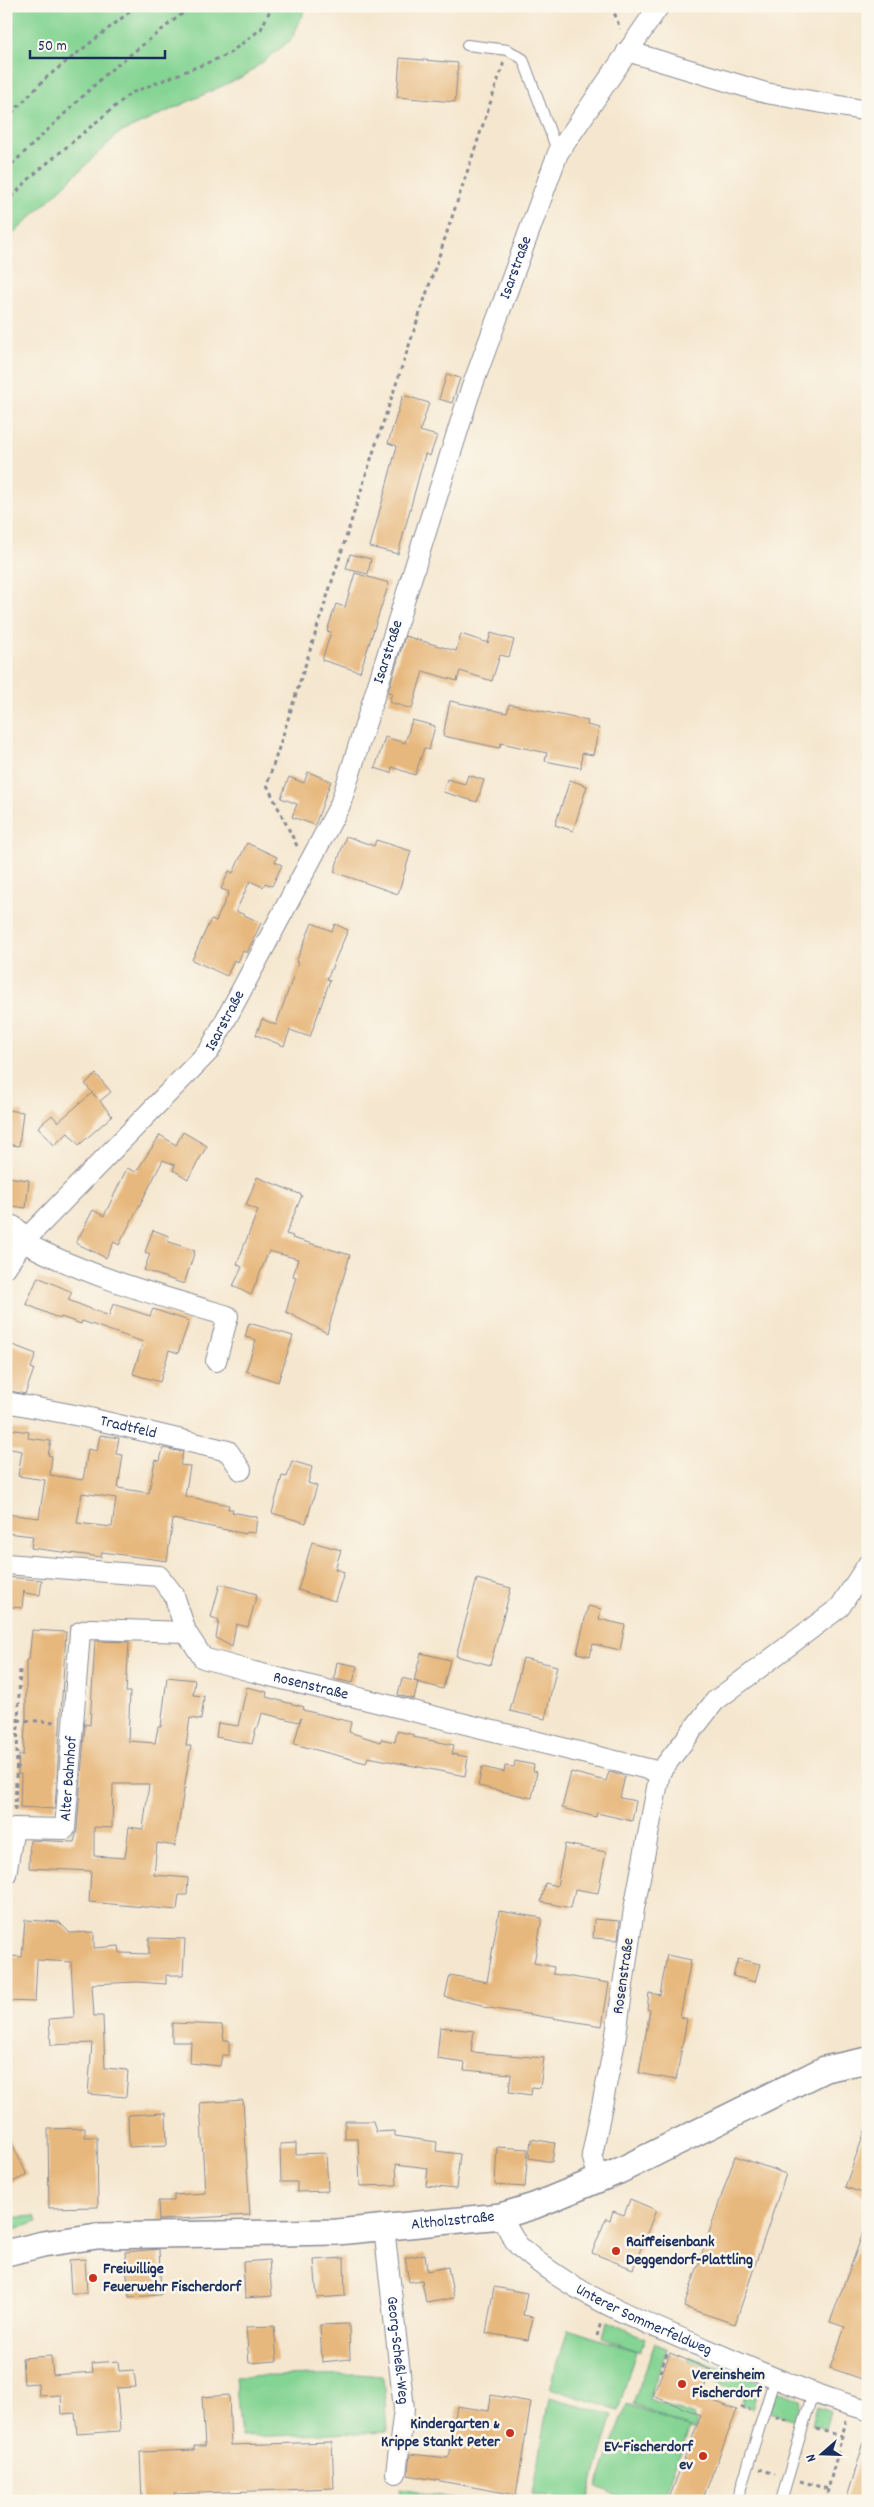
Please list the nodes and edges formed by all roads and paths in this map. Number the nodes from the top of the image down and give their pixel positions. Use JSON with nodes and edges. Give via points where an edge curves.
{"nodes":[{"id":1,"x":136,"y":6,"type":"edge"},
{"id":2,"x":192,"y":6,"type":"edge"},
{"id":3,"x":272,"y":6,"type":"edge"},
{"id":4,"x":659,"y":6,"type":"edge"},
{"id":5,"x":467,"y":45,"type":"dead end"},
{"id":6,"x":508,"y":50,"type":"junction"},
{"id":7,"x":626,"y":50,"type":"junction"},
{"id":8,"x":868,"y":111,"type":"edge"},
{"id":9,"x":6,"y":119,"type":"edge"},
{"id":10,"x":558,"y":153,"type":"junction"},
{"id":11,"x":6,"y":170,"type":"edge"},
{"id":12,"x":6,"y":203,"type":"edge"},
{"id":13,"x":308,"y":866,"type":"junction"},
{"id":14,"x":6,"y":1224,"type":"edge"},
{"id":15,"x":23,"y":1242,"type":"junction"},
{"id":16,"x":6,"y":1267,"type":"edge"},
{"id":17,"x":216,"y":1362,"type":"dead end"},
{"id":18,"x":6,"y":1402,"type":"edge"},
{"id":19,"x":240,"y":1470,"type":"dead end"},
{"id":20,"x":6,"y":1564,"type":"edge"},
{"id":21,"x":868,"y":1564,"type":"edge"},
{"id":22,"x":186,"y":1632,"type":"junction"},
{"id":23,"x":20,"y":1668,"type":"dead end"},
{"id":24,"x":18,"y":1720,"type":"junction"},
{"id":25,"x":73,"y":1723,"type":"junction"},
{"id":26,"x":660,"y":1772,"type":"junction"},
{"id":27,"x":14,"y":1828,"type":"junction"},
{"id":28,"x":6,"y":1874,"type":"edge"},
{"id":29,"x":868,"y":2060,"type":"edge"},
{"id":30,"x":599,"y":2179,"type":"junction"},
{"id":31,"x":501,"y":2216,"type":"junction"},
{"id":32,"x":384,"y":2227,"type":"junction"},
{"id":33,"x":6,"y":2253,"type":"edge"},
{"id":34,"x":670,"y":2345,"type":"dead end"},
{"id":35,"x":660,"y":2372,"type":"dead end"},
{"id":36,"x":775,"y":2377,"type":"junction"},
{"id":37,"x":813,"y":2392,"type":"junction"},
{"id":38,"x":741,"y":2407,"type":"dead end"},
{"id":39,"x":859,"y":2408,"type":"edge"},
{"id":40,"x":764,"y":2414,"type":"junction"},
{"id":41,"x":803,"y":2425,"type":"junction"},
{"id":42,"x":842,"y":2436,"type":"junction"},
{"id":43,"x":6,"y":2459,"type":"edge"},
{"id":44,"x":748,"y":2465,"type":"junction"},
{"id":45,"x":396,"y":2474,"type":"dead end"},
{"id":46,"x":788,"y":2478,"type":"junction"},
{"id":47,"x":828,"y":2489,"type":"junction"},
{"id":48,"x":10,"y":2501,"type":"edge"},
{"id":49,"x":737,"y":2501,"type":"edge"},
{"id":50,"x":781,"y":2501,"type":"edge"},
{"id":51,"x":825,"y":2501,"type":"edge"}],
"edges":[{"from":1,"to":9,"type":"path","via":[[47,77]]},
{"from":2,"to":11,"type":"path","via":[[107,73]]},
{"from":3,"to":12,"type":"path","via":[[261,29],[227,55],[131,94],[33,175]]},
{"from":4,"to":7,"type":"street","name":"Isarstraße"},
{"from":5,"to":6,"type":"lane"},
{"from":6,"to":10,"type":"lane","via":[[523,59]]},
{"from":6,"to":13,"type":"path","via":[[372,456],[267,785]]},
{"from":7,"to":8,"type":"street","via":[[766,93]]},
{"from":7,"to":10,"type":"street","name":"Isarstraße"},
{"from":10,"to":13,"type":"street","name":"Isarstraße","via":[[469,395],[340,805]]},
{"from":13,"to":15,"type":"street","name":"Isarstraße","via":[[209,1051]]},
{"from":14,"to":15,"type":"street","via":[[20,1231]]},
{"from":15,"to":16,"type":"street","name":"Isarstraße"},
{"from":15,"to":17,"type":"street","via":[[152,1294],[228,1316]]},
{"from":18,"to":19,"type":"street","name":"Tradtfeld","via":[[228,1451]]},
{"from":20,"to":22,"type":"street","name":"Rosenstraße","via":[[159,1576],[174,1595]]},
{"from":21,"to":26,"type":"street","name":"Rosenstraße","via":[[840,1607],[715,1702]]},
{"from":22,"to":25,"type":"street","name":"Alter Bahnhof","via":[[90,1629],[80,1632]]},
{"from":22,"to":26,"type":"street","name":"Rosenstraße","via":[[202,1658],[225,1665]]},
{"from":23,"to":24,"type":"path"},
{"from":24,"to":25,"type":"path"},
{"from":24,"to":27,"type":"path"},
{"from":25,"to":27,"type":"street","name":"Alter Bahnhof","via":[[65,1829]]},
{"from":26,"to":30,"type":"street","name":"Rosenstraße","via":[[634,1909],[615,2041],[592,2155]]},
{"from":27,"to":28,"type":"street"},
{"from":29,"to":30,"type":"street","name":"Altholzstraße","via":[[825,2069]]},
{"from":30,"to":31,"type":"street","name":"Altholzstraße"},
{"from":31,"to":32,"type":"street","name":"Altholzstraße"},
{"from":31,"to":36,"type":"street","name":"Unterer Sommerfeldweg","via":[[519,2246],[554,2274],[638,2319]]},
{"from":32,"to":33,"type":"street","name":"Altholzstraße","via":[[337,2232],[97,2236]]},
{"from":32,"to":45,"type":"street","name":"Georg-Scheßl-Weg","via":[[404,2362],[404,2409]]},
{"from":34,"to":35,"type":"path"},
{"from":36,"to":37,"type":"street","name":"Unterer Sommerfeldweg"},
{"from":36,"to":40,"type":"lane"},
{"from":37,"to":39,"type":"street","name":"Unterer Sommerfeldweg"},
{"from":37,"to":41,"type":"lane"},
{"from":38,"to":40,"type":"path"},
{"from":39,"to":42,"type":"path"},
{"from":40,"to":41,"type":"path"},
{"from":40,"to":44,"type":"lane"},
{"from":41,"to":42,"type":"path"},
{"from":41,"to":46,"type":"lane"},
{"from":42,"to":47,"type":"path"},
{"from":43,"to":48,"type":"path"},
{"from":44,"to":46,"type":"path"},
{"from":44,"to":49,"type":"lane"},
{"from":46,"to":47,"type":"path"},
{"from":46,"to":50,"type":"lane"},
{"from":47,"to":51,"type":"path"}]}
